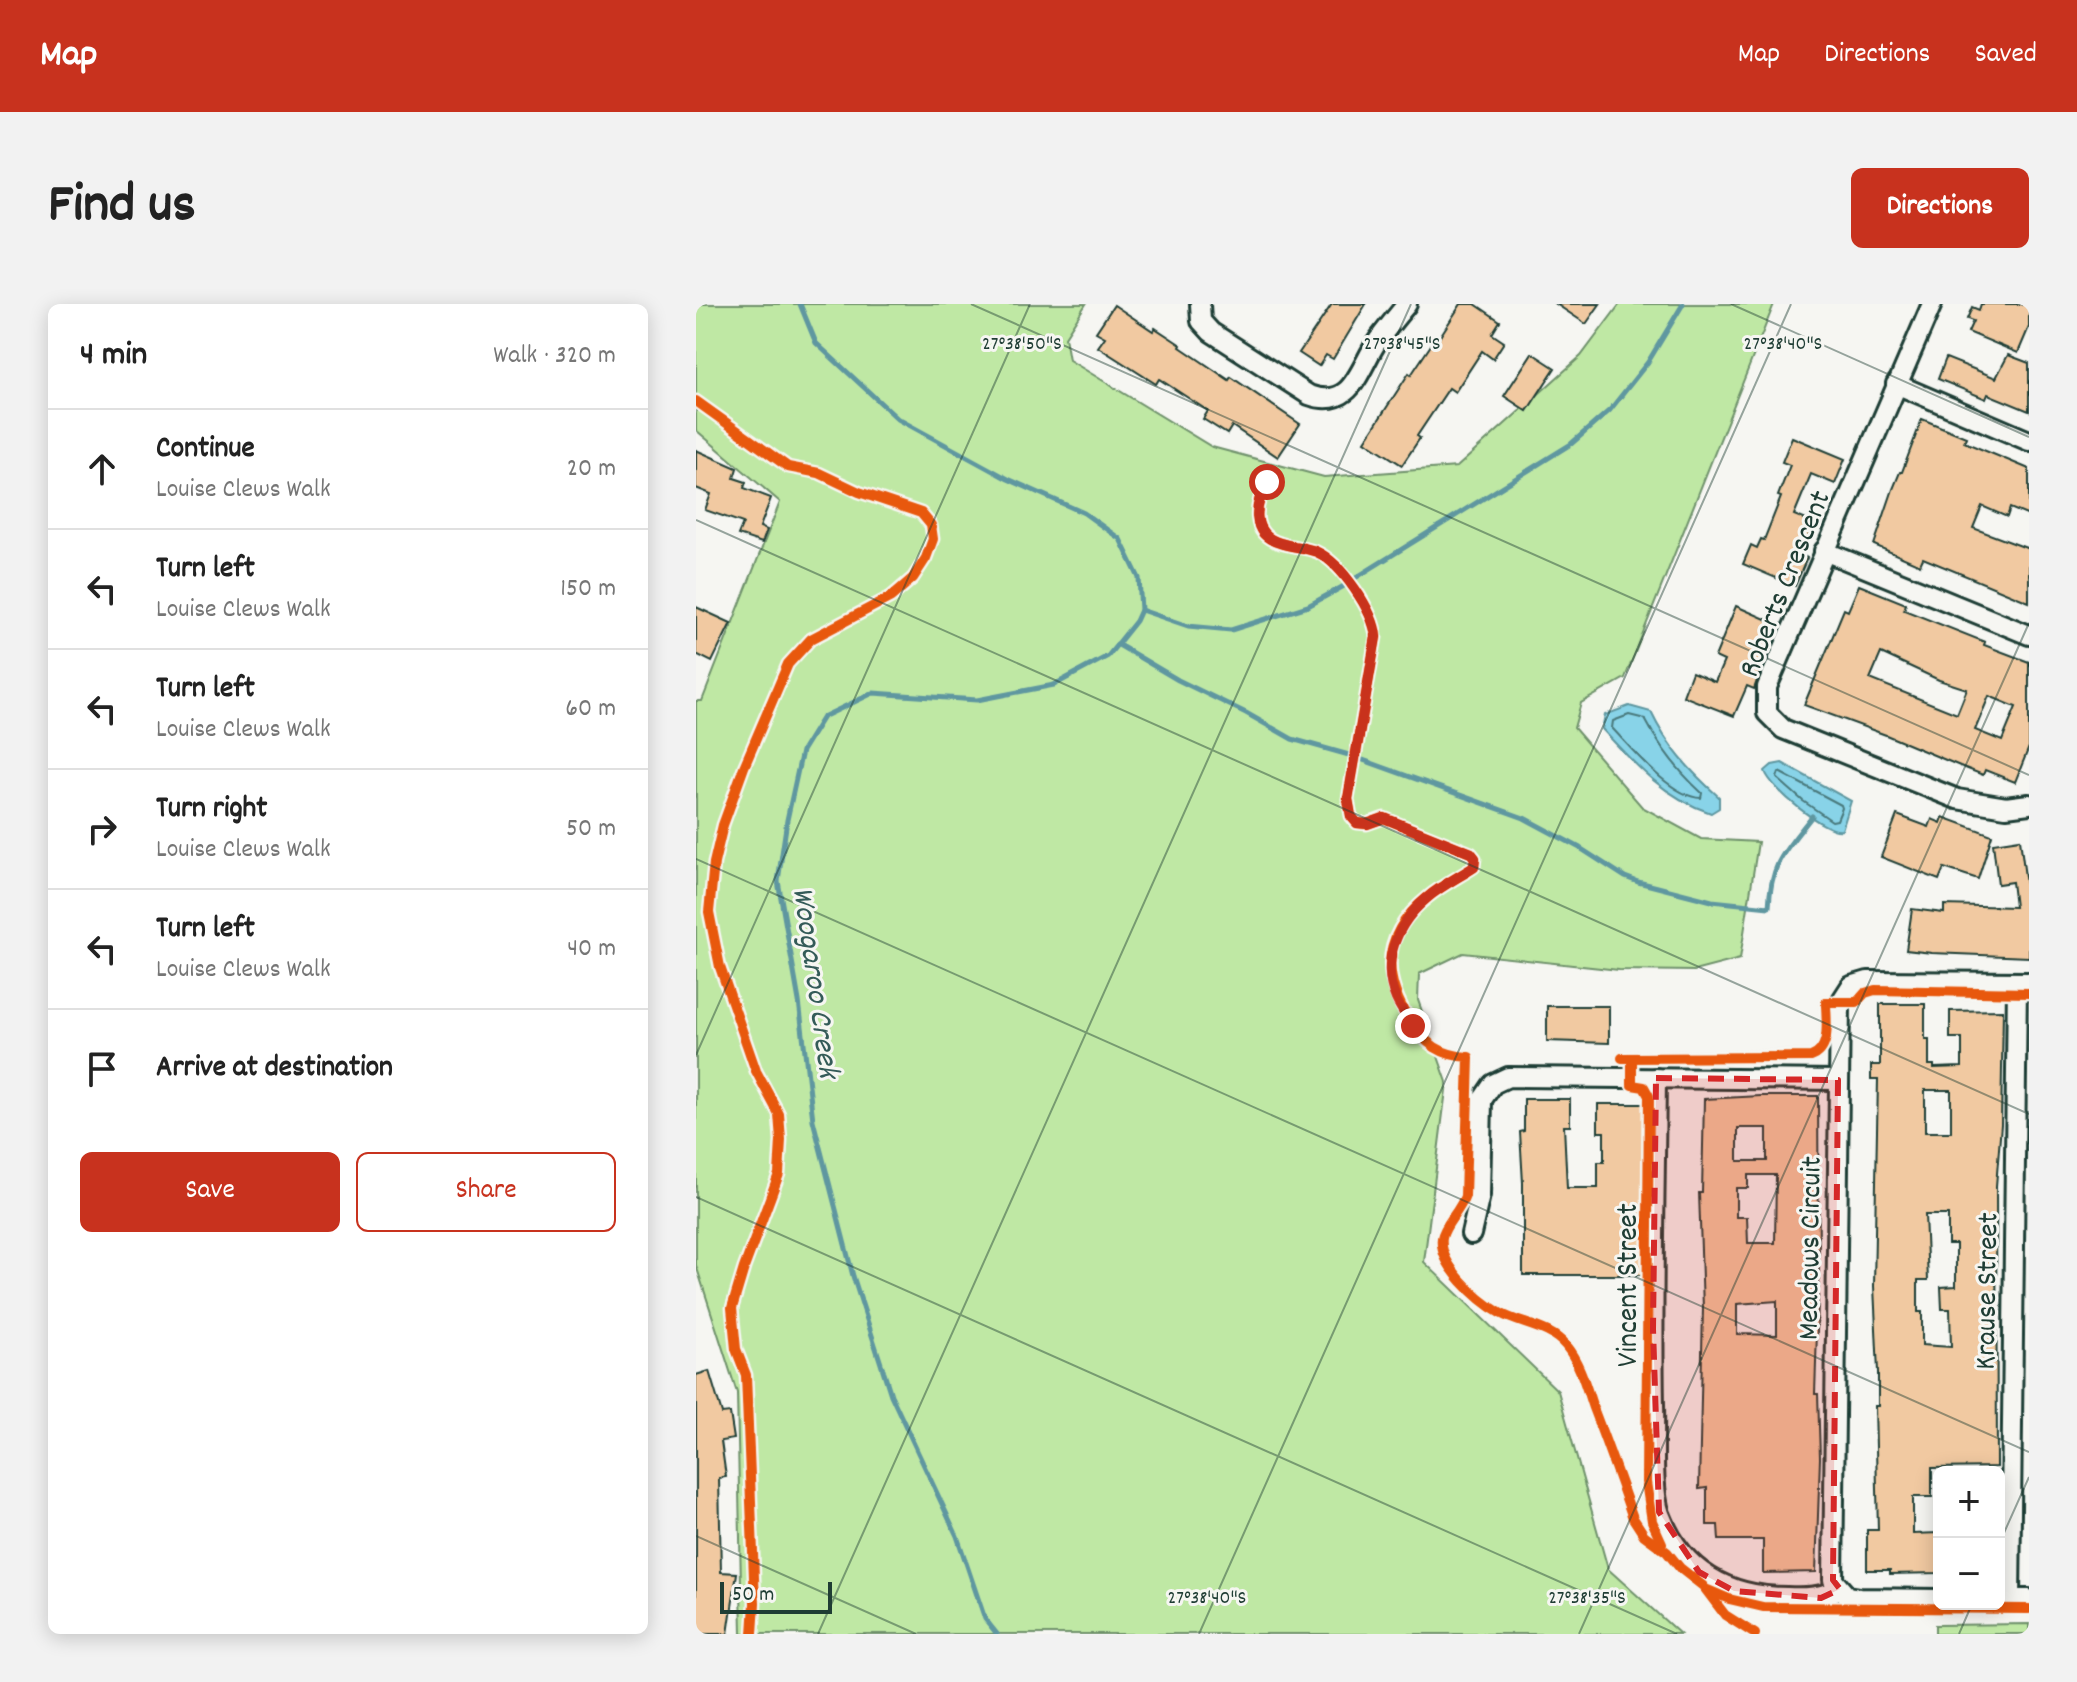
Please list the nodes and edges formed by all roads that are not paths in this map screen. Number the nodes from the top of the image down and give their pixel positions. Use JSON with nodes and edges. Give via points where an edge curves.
{"nodes":[{"id":1,"x":1200,"y":304,"type":"edge"},
{"id":2,"x":1407,"y":304,"type":"edge"},
{"id":3,"x":1932,"y":304,"type":"edge"},
{"id":4,"x":1896,"y":384,"type":"junction"},
{"id":5,"x":2029,"y":441,"type":"edge"},
{"id":6,"x":1824,"y":551,"type":"junction"},
{"id":7,"x":2029,"y":635,"type":"edge"},
{"id":8,"x":2029,"y":804,"type":"edge"},
{"id":9,"x":2023,"y":982,"type":"edge"},
{"id":10,"x":1656,"y":1078,"type":"junction"},
{"id":11,"x":1838,"y":1080,"type":"junction"},
{"id":12,"x":1471,"y":1234,"type":"dead end"},
{"id":13,"x":2005,"y":1567,"type":"edge"},
{"id":14,"x":1840,"y":1589,"type":"junction"},
{"id":15,"x":1933,"y":1599,"type":"edge"},
{"id":16,"x":2005,"y":1599,"type":"edge"},
{"id":17,"x":2029,"y":1599,"type":"edge"}],
"edges":[{"from":1,"to":2,"type":"street","via":[[1201,321],[1211,332],[1309,395],[1328,399],[1354,383],[1378,340]]},
{"from":3,"to":4,"type":"street","name":"Roberts Crescent"},
{"from":4,"to":5,"type":"street"},
{"from":4,"to":6,"type":"street","name":"Roberts Crescent"},
{"from":6,"to":7,"type":"street"},
{"from":6,"to":8,"type":"street","name":"Roberts Crescent","via":[[1767,687],[1767,713],[1783,729],[1957,799],[2006,807]]},
{"from":9,"to":11,"type":"street","name":"Meadows Circuit","via":[[1868,981],[1851,986],[1840,1003]]},
{"from":9,"to":13,"type":"street","name":"Krause Street"},
{"from":10,"to":11,"type":"street"},
{"from":10,"to":12,"type":"street","via":[[1508,1077],[1493,1084],[1482,1100],[1480,1195]]},
{"from":10,"to":14,"type":"street","name":"Vincent Street","via":[[1653,1329],[1659,1512],[1674,1542],[1699,1572],[1734,1591],[1821,1598]]},
{"from":11,"to":14,"type":"street","name":"Meadows Circuit","via":[[1831,1567]]},
{"from":14,"to":15,"type":"street","via":[[1859,1598]]},
{"from":16,"to":17,"type":"street"}]}
